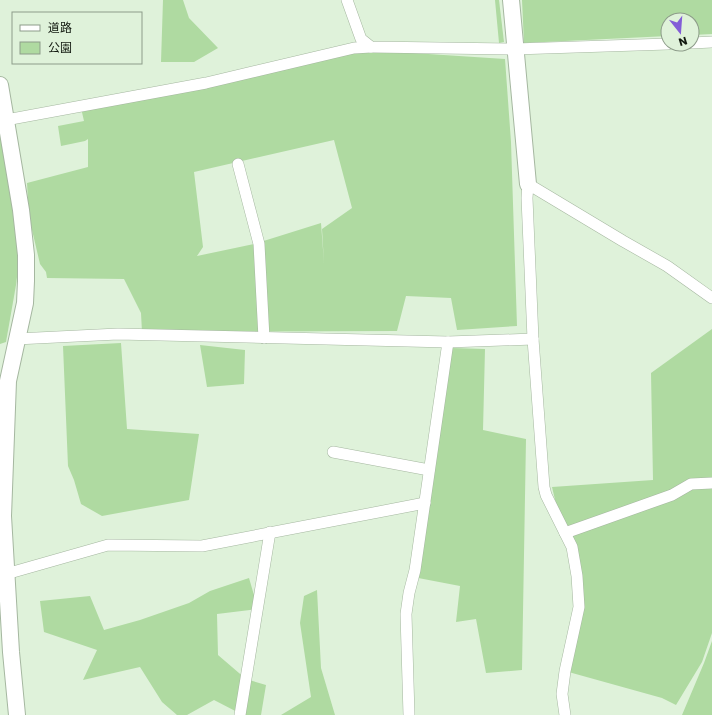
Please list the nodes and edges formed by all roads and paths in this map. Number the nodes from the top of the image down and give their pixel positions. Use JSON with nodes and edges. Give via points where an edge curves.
{"nodes":[{"id":1,"x":347,"y":0,"type":"edge"},
{"id":2,"x":511,"y":0,"type":"edge"},
{"id":3,"x":712,"y":42,"type":"edge"},
{"id":4,"x":700,"y":43,"type":"edge"},
{"id":5,"x":660,"y":44,"type":"edge"},
{"id":6,"x":371,"y":47,"type":"junction"},
{"id":7,"x":515,"y":49,"type":"junction"},
{"id":8,"x":0,"y":85,"type":"edge"},
{"id":9,"x":3,"y":121,"type":"edge"},
{"id":10,"x":238,"y":164,"type":"dead end"},
{"id":11,"x":528,"y":184,"type":"junction"},
{"id":12,"x":712,"y":298,"type":"edge"},
{"id":13,"x":264,"y":338,"type":"junction"},
{"id":14,"x":16,"y":339,"type":"junction"},
{"id":15,"x":533,"y":339,"type":"junction"},
{"id":16,"x":448,"y":342,"type":"junction"},
{"id":17,"x":333,"y":452,"type":"dead end"},
{"id":18,"x":429,"y":470,"type":"junction"},
{"id":19,"x":712,"y":483,"type":"edge"},
{"id":20,"x":425,"y":503,"type":"junction"},
{"id":21,"x":270,"y":532,"type":"junction"},
{"id":22,"x":565,"y":533,"type":"junction"},
{"id":23,"x":6,"y":574,"type":"junction"},
{"id":24,"x":17,"y":715,"type":"edge"},
{"id":25,"x":240,"y":715,"type":"edge"},
{"id":26,"x":409,"y":715,"type":"edge"},
{"id":27,"x":565,"y":715,"type":"edge"}],
"edges":[{"from":1,"to":6,"type":"street","via":[[361,39]]},
{"from":2,"to":7,"type":"street"},
{"from":3,"to":4,"type":"street"},
{"from":5,"to":7,"type":"street"},
{"from":6,"to":7,"type":"street"},
{"from":6,"to":9,"type":"street","via":[[354,48],[206,83]]},
{"from":7,"to":11,"type":"street"},
{"from":8,"to":9,"type":"street"},
{"from":9,"to":14,"type":"street","via":[[21,210],[26,255],[25,303]]},
{"from":10,"to":13,"type":"street","via":[[258,244]]},
{"from":11,"to":12,"type":"street","via":[[666,266]]},
{"from":11,"to":15,"type":"street"},
{"from":13,"to":14,"type":"street","via":[[118,334]]},
{"from":13,"to":16,"type":"street"},
{"from":14,"to":23,"type":"street","via":[[6,409],[3,516]]},
{"from":15,"to":16,"type":"street"},
{"from":15,"to":22,"type":"street","via":[[544,487]]},
{"from":16,"to":18,"type":"street"},
{"from":17,"to":18,"type":"street"},
{"from":18,"to":20,"type":"street"},
{"from":19,"to":22,"type":"street","via":[[690,484],[672,495]]},
{"from":20,"to":21,"type":"street"},
{"from":20,"to":26,"type":"street","via":[[406,614]]},
{"from":21,"to":23,"type":"street","via":[[202,546],[108,545]]},
{"from":21,"to":25,"type":"street"},
{"from":22,"to":27,"type":"street","via":[[572,547],[579,607],[564,671],[562,694]]},
{"from":23,"to":24,"type":"street"}]}
